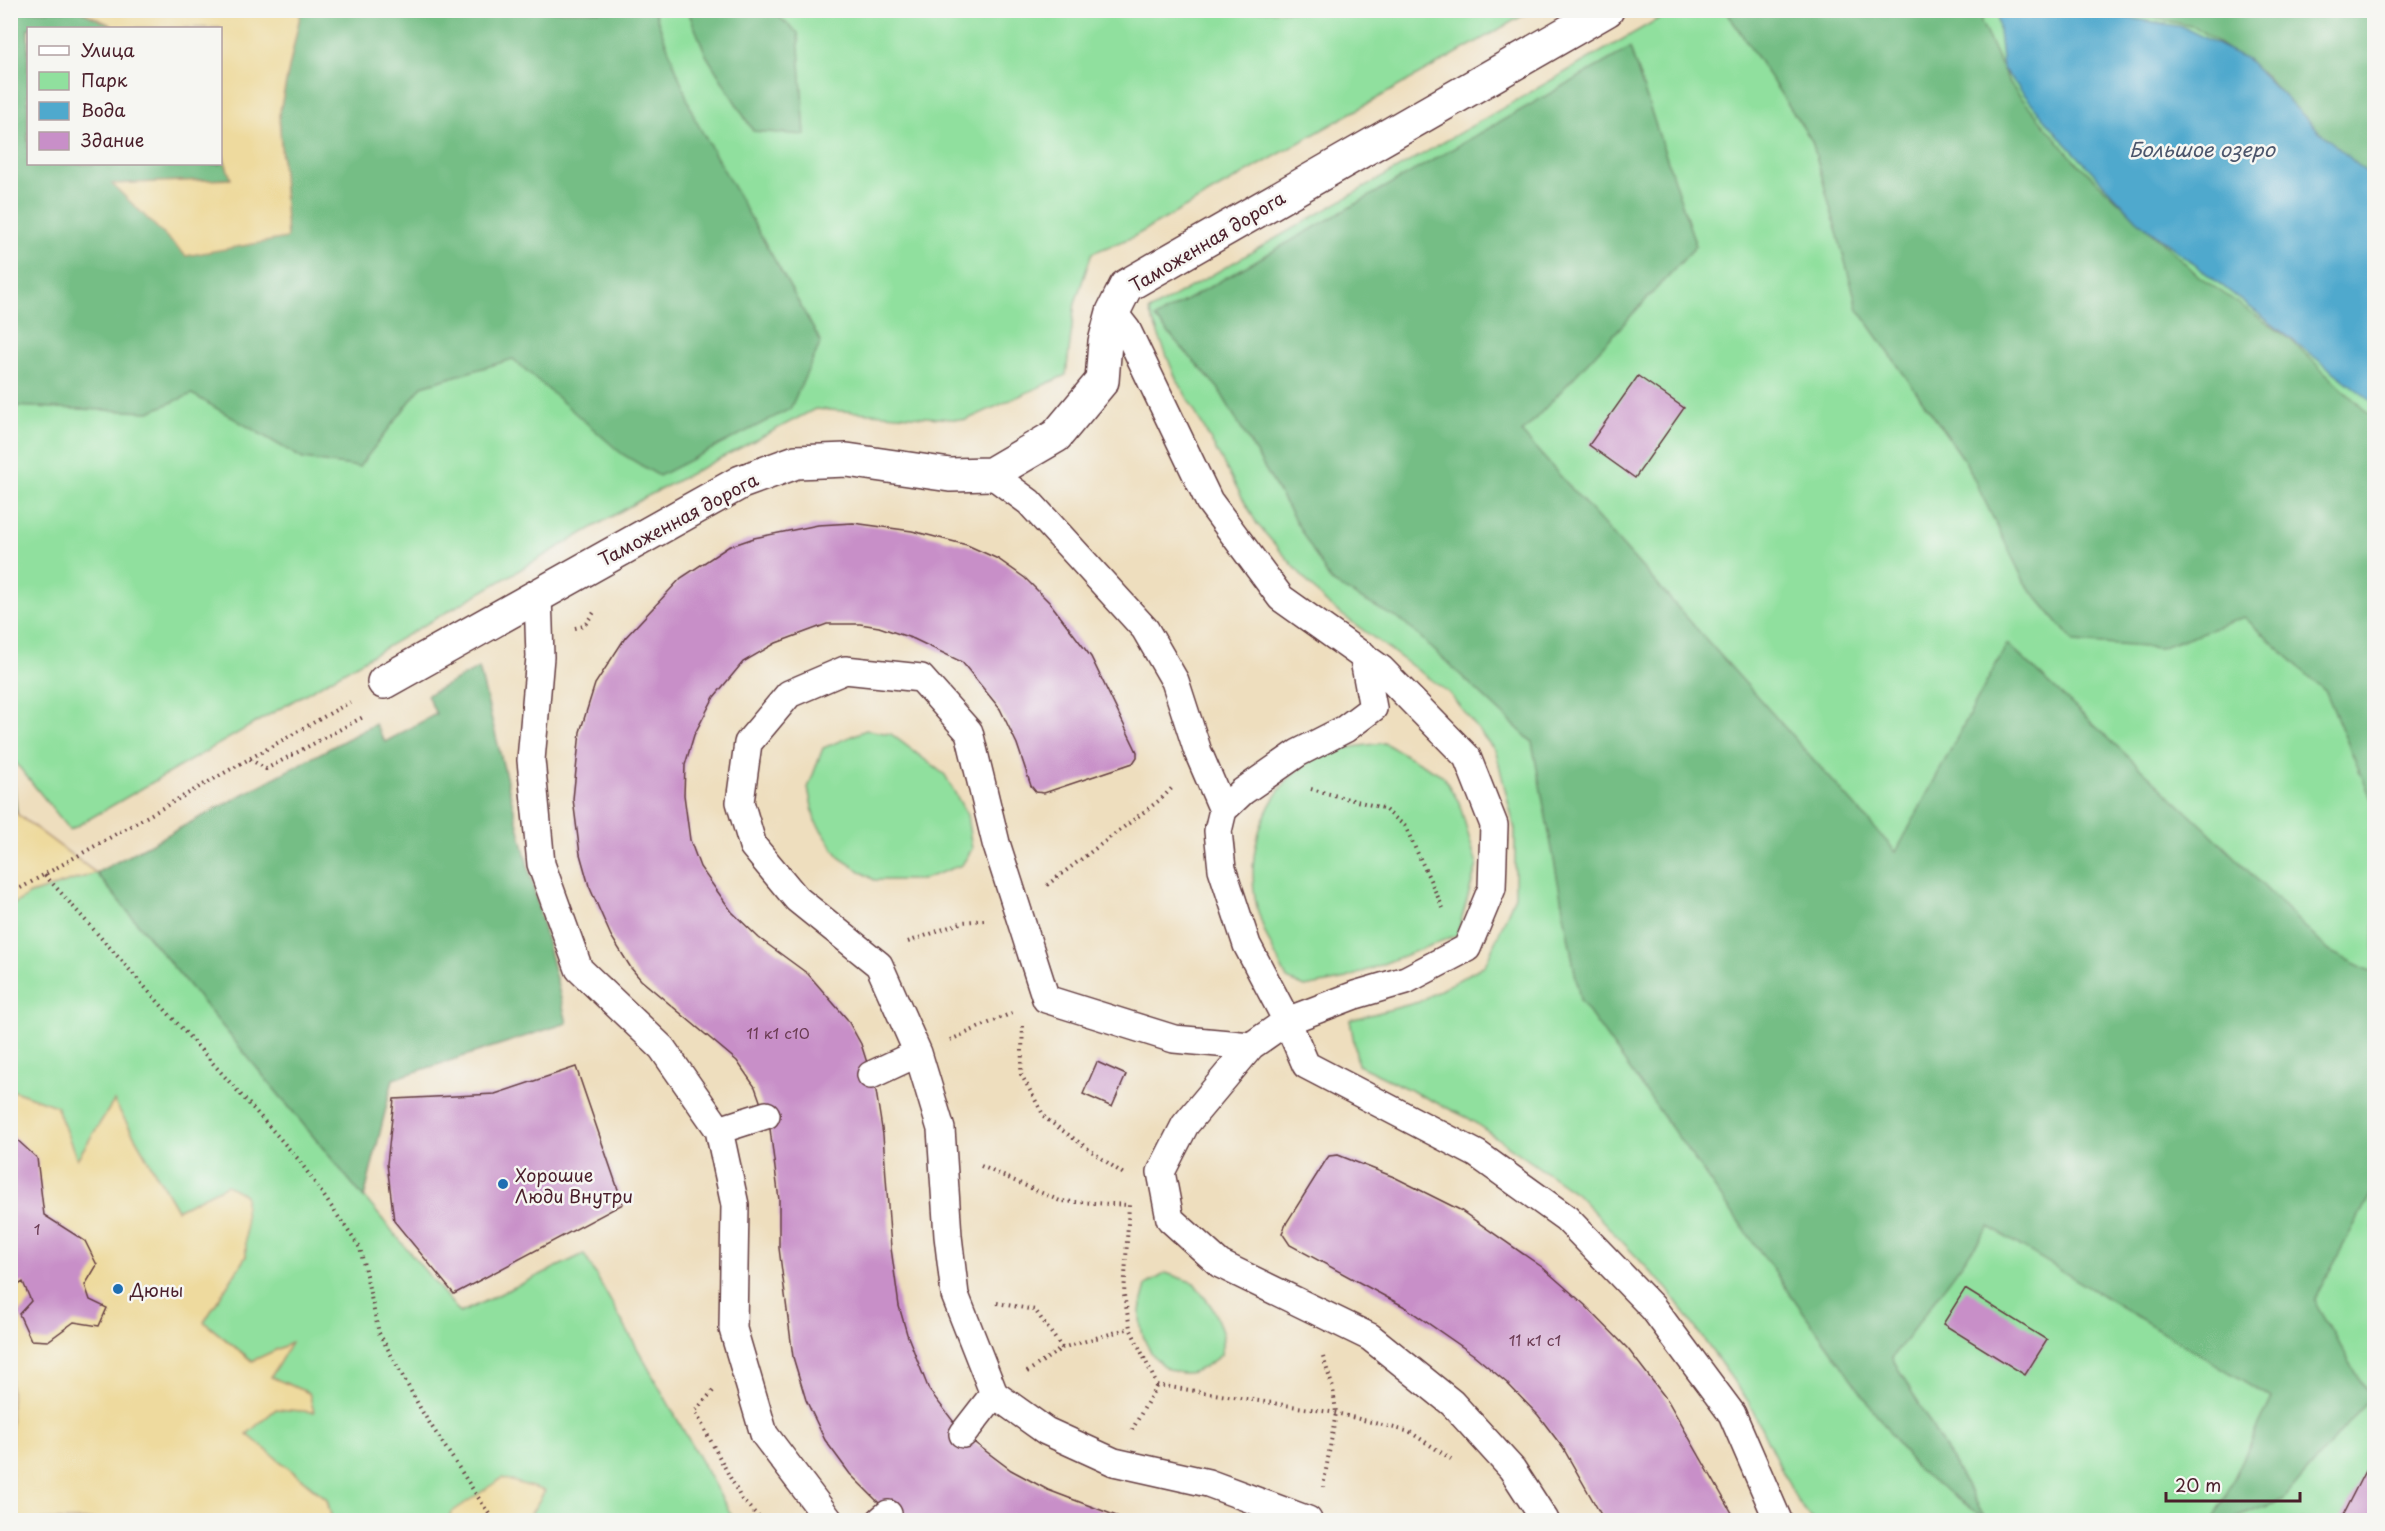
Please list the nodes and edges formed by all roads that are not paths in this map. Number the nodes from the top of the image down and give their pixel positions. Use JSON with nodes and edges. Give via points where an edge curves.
{"nodes":[{"id":1,"x":1607,"y":10,"type":"edge"},
{"id":2,"x":1113,"y":312,"type":"junction"},
{"id":3,"x":991,"y":474,"type":"junction"},
{"id":4,"x":538,"y":595,"type":"junction"},
{"id":5,"x":1363,"y":655,"type":"junction"},
{"id":6,"x":384,"y":682,"type":"road end"},
{"id":7,"x":1223,"y":810,"type":"junction"},
{"id":8,"x":1287,"y":1021,"type":"junction"},
{"id":9,"x":1251,"y":1046,"type":"junction"},
{"id":10,"x":918,"y":1053,"type":"junction"},
{"id":11,"x":871,"y":1075,"type":"dead end"},
{"id":12,"x":766,"y":1115,"type":"dead end"},
{"id":13,"x":719,"y":1130,"type":"junction"},
{"id":14,"x":993,"y":1394,"type":"junction"},
{"id":15,"x":963,"y":1434,"type":"dead end"},
{"id":16,"x":829,"y":1521,"type":"edge"},
{"id":17,"x":1308,"y":1521,"type":"edge"},
{"id":18,"x":1545,"y":1521,"type":"edge"},
{"id":19,"x":1778,"y":1521,"type":"edge"}],
"edges":[{"from":1,"to":2,"type":"street","name":"Таможенная дорога","via":[[1126,286]]},
{"from":2,"to":3,"type":"street","name":"Таможенная дорога","via":[[1105,342],[1102,381],[1056,436]]},
{"from":2,"to":5,"type":"lane","via":[[1126,330],[1209,501],[1281,598]]},
{"from":3,"to":4,"type":"street","name":"Таможенная дорога","via":[[950,475],[847,460],[796,462],[741,482]]},
{"from":3,"to":7,"type":"lane","via":[[1029,502],[1145,629],[1176,681],[1198,752]]},
{"from":4,"to":6,"type":"street","name":"Таможенная дорога"},
{"from":4,"to":13,"type":"lane","via":[[540,657],[531,760],[541,864],[579,969],[662,1048]]},
{"from":5,"to":7,"type":"lane","via":[[1373,708],[1345,729],[1298,753]]},
{"from":5,"to":8,"type":"lane","via":[[1382,669],[1467,756],[1494,825],[1492,888],[1467,948],[1406,980]]},
{"from":7,"to":8,"type":"lane","via":[[1218,831],[1222,869],[1247,945]]},
{"from":8,"to":9,"type":"lane"},
{"from":8,"to":19,"type":"lane","via":[[1306,1065],[1477,1154],[1566,1218],[1653,1308],[1732,1414]]},
{"from":9,"to":10,"type":"lane","via":[[1174,1039],[1046,999],[1016,910],[969,732],[921,678],[845,669],[789,694],[748,743],[740,802],[753,846],[797,898],[879,965]]},
{"from":9,"to":18,"type":"lane","via":[[1185,1125],[1161,1172],[1170,1219],[1220,1264],[1370,1337],[1452,1403],[1512,1469]]},
{"from":10,"to":11,"type":"lane"},
{"from":10,"to":14,"type":"lane","via":[[941,1129],[955,1295]]},
{"from":12,"to":13,"type":"lane"},
{"from":13,"to":16,"type":"lane","via":[[735,1205],[733,1329],[764,1434]]},
{"from":14,"to":15,"type":"lane"},
{"from":14,"to":17,"type":"lane","via":[[1046,1431],[1114,1462],[1208,1483]]}]}
